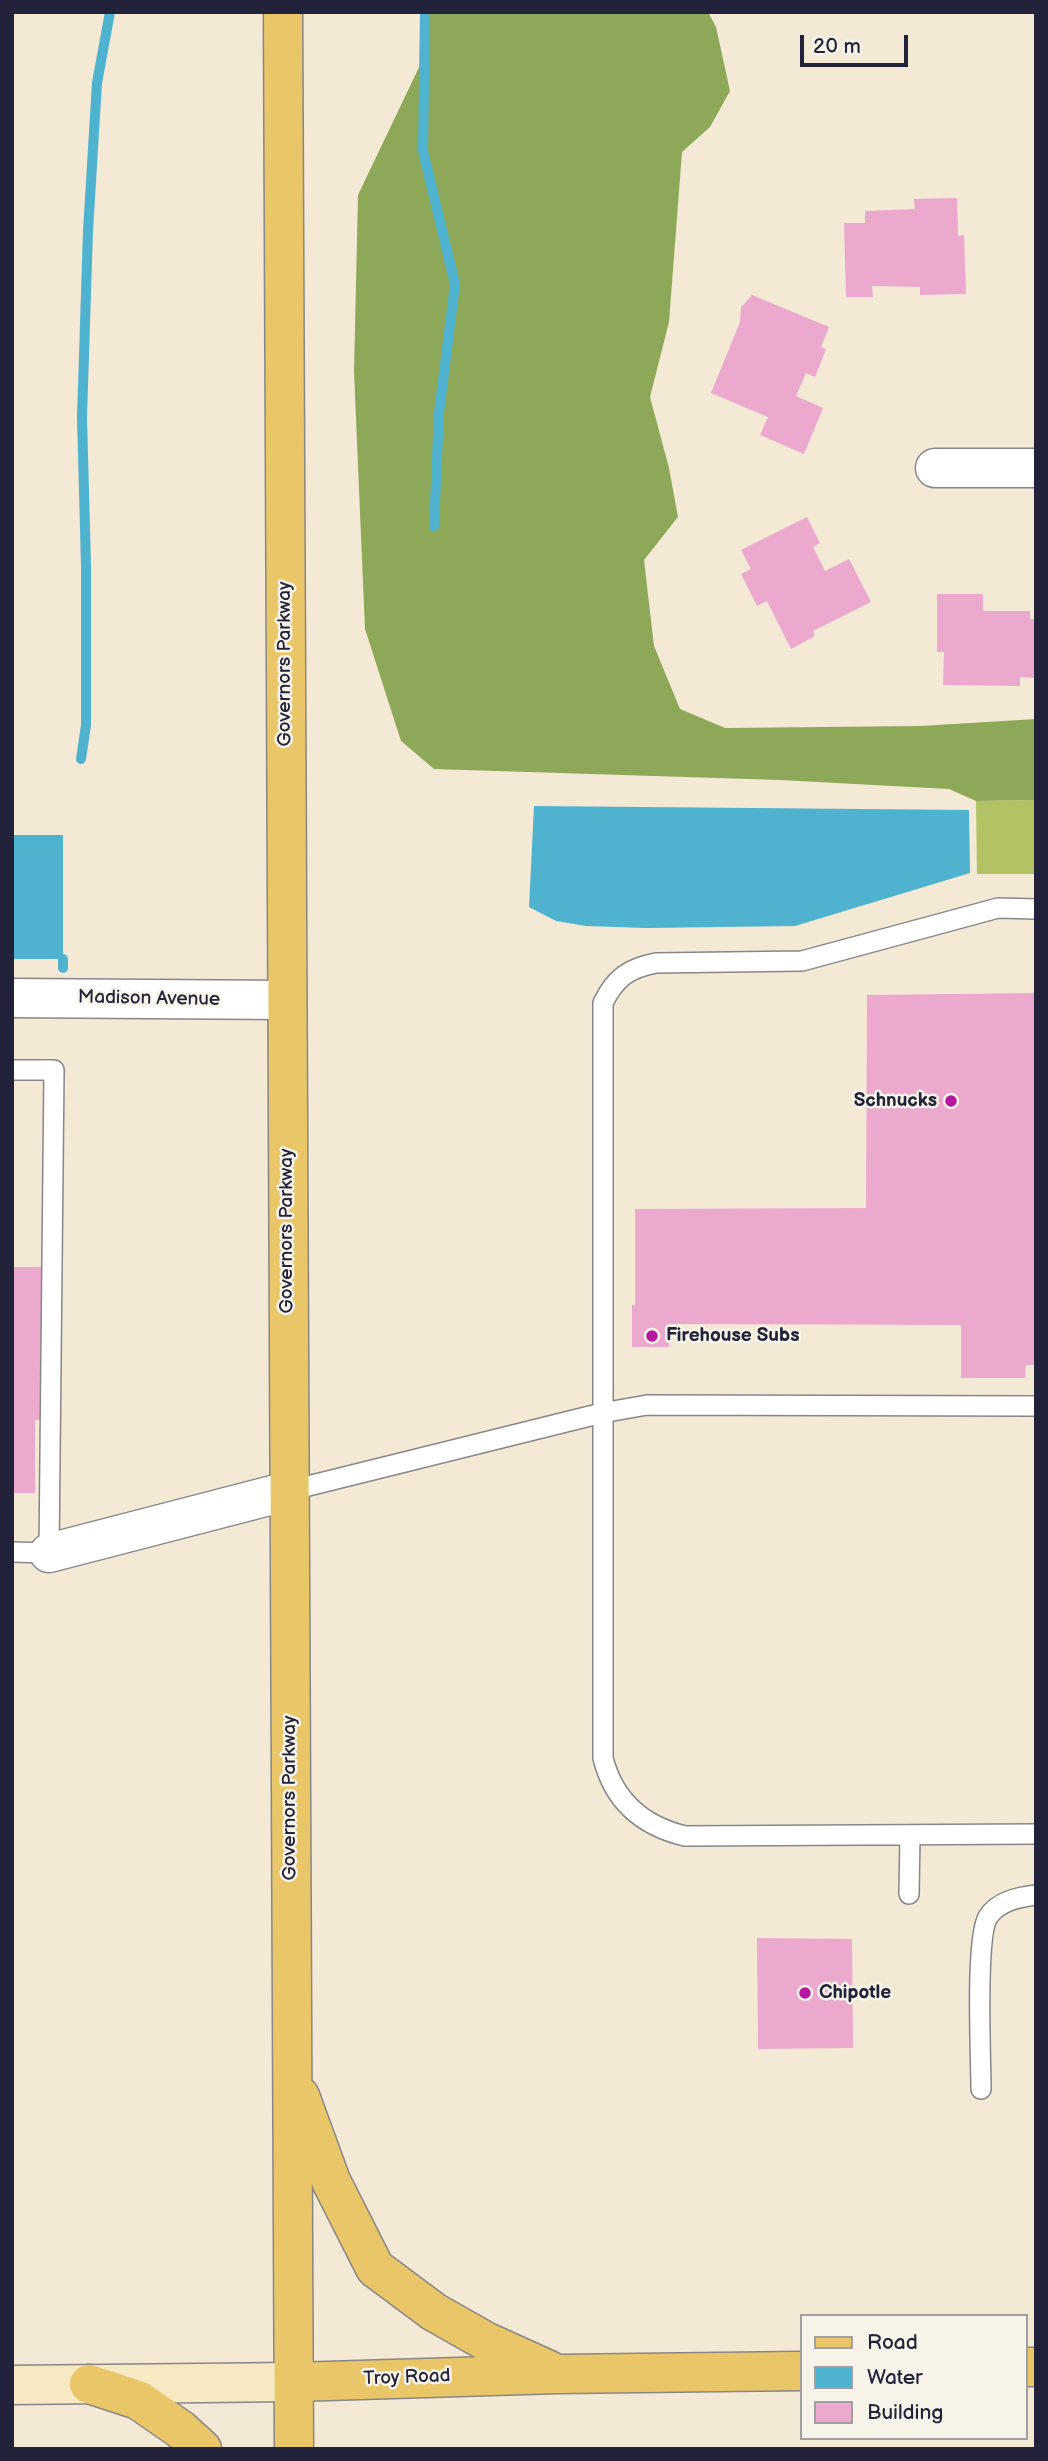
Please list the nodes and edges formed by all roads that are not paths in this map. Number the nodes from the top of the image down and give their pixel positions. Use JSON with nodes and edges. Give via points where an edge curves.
{"nodes":[{"id":1,"x":283,"y":12,"type":"edge"},
{"id":2,"x":935,"y":468,"type":"dead end"},
{"id":3,"x":1036,"y":468,"type":"edge"},
{"id":4,"x":1036,"y":909,"type":"edge"},
{"id":5,"x":12,"y":998,"type":"edge"},
{"id":6,"x":286,"y":1000,"type":"junction"},
{"id":7,"x":12,"y":1070,"type":"edge"},
{"id":8,"x":1036,"y":1406,"type":"edge"},
{"id":9,"x":602,"y":1413,"type":"junction"},
{"id":10,"x":288,"y":1491,"type":"junction"},
{"id":11,"x":31,"y":1553,"type":"edge"},
{"id":12,"x":1036,"y":1834,"type":"edge"},
{"id":13,"x":911,"y":1835,"type":"junction"},
{"id":14,"x":909,"y":1894,"type":"dead end"},
{"id":15,"x":1036,"y":1895,"type":"edge"},
{"id":16,"x":291,"y":2070,"type":"junction"},
{"id":17,"x":981,"y":2090,"type":"dead end"},
{"id":18,"x":800,"y":2371,"type":"edge"},
{"id":19,"x":558,"y":2374,"type":"junction"},
{"id":20,"x":294,"y":2382,"type":"junction"},
{"id":21,"x":89,"y":2384,"type":"junction"},
{"id":22,"x":12,"y":2385,"type":"edge"},
{"id":23,"x":202,"y":2449,"type":"edge"},
{"id":24,"x":294,"y":2449,"type":"edge"}],
"edges":[{"from":1,"to":6,"type":"main road","name":"Governors Parkway"},
{"from":2,"to":3,"type":"street"},
{"from":4,"to":9,"type":"lane","via":[[998,908],[802,961],[647,965],[621,975],[603,1003]]},
{"from":5,"to":6,"type":"street","name":"Madison Avenue"},
{"from":6,"to":10,"type":"main road","name":"Governors Parkway"},
{"from":7,"to":11,"type":"lane","via":[[54,1070]]},
{"from":8,"to":9,"type":"lane","via":[[648,1405]]},
{"from":9,"to":10,"type":"lane"},
{"from":9,"to":13,"type":"lane","via":[[603,1758],[617,1793],[646,1822],[685,1836]]},
{"from":10,"to":11,"type":"street"},
{"from":10,"to":16,"type":"main road","name":"Governors Parkway"},
{"from":12,"to":13,"type":"lane"},
{"from":13,"to":14,"type":"lane"},
{"from":15,"to":17,"type":"lane","via":[[1009,1900],[988,1916],[981,1941]]},
{"from":16,"to":19,"type":"main road","via":[[331,2182],[375,2268],[433,2312]]},
{"from":16,"to":20,"type":"main road","name":"Governors Parkway"},
{"from":18,"to":19,"type":"main road","name":"Troy Road"},
{"from":19,"to":20,"type":"main road","name":"Troy Road"},
{"from":20,"to":21,"type":"main road","name":"Troy Road"},
{"from":20,"to":24,"type":"main road","name":"Governors Parkway"},
{"from":21,"to":22,"type":"main road","name":"Troy Road"},
{"from":21,"to":23,"type":"main road","via":[[138,2400]]}]}
